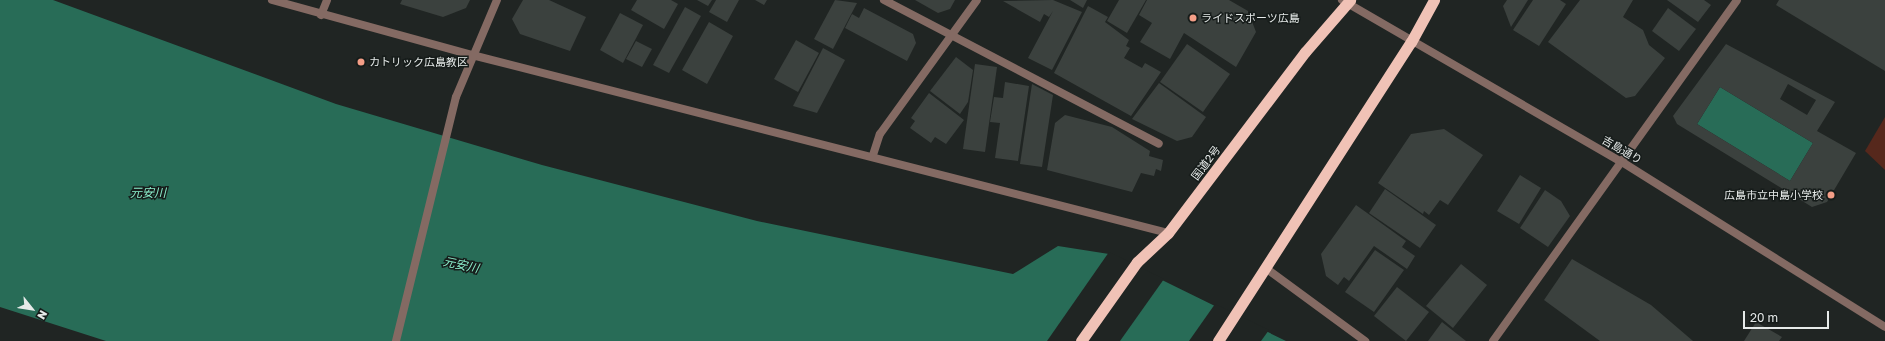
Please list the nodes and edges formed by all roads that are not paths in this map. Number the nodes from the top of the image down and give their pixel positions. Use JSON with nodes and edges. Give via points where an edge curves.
{"nodes":[{"id":1,"x":272,"y":0,"type":"edge"},
{"id":2,"x":327,"y":0,"type":"edge"},
{"id":3,"x":497,"y":0,"type":"edge"},
{"id":4,"x":884,"y":0,"type":"edge"},
{"id":5,"x":977,"y":0,"type":"edge"},
{"id":6,"x":1434,"y":0,"type":"edge"},
{"id":7,"x":1737,"y":0,"type":"edge"},
{"id":8,"x":1347,"y":1,"type":"edge"},
{"id":9,"x":321,"y":15,"type":"junction"},
{"id":10,"x":952,"y":35,"type":"junction"},
{"id":11,"x":1411,"y":42,"type":"junction"},
{"id":12,"x":472,"y":55,"type":"junction"},
{"id":13,"x":1159,"y":144,"type":"dead end"},
{"id":14,"x":873,"y":155,"type":"junction"},
{"id":15,"x":1622,"y":162,"type":"junction"},
{"id":16,"x":1168,"y":233,"type":"junction"},
{"id":17,"x":1267,"y":269,"type":"junction"},
{"id":18,"x":1885,"y":327,"type":"edge"},
{"id":19,"x":396,"y":341,"type":"edge"},
{"id":20,"x":1082,"y":341,"type":"edge"},
{"id":21,"x":1218,"y":341,"type":"edge"},
{"id":22,"x":1365,"y":341,"type":"edge"},
{"id":23,"x":1492,"y":341,"type":"edge"}],
"edges":[{"from":1,"to":9,"type":"street"},
{"from":2,"to":9,"type":"street"},
{"from":3,"to":12,"type":"street"},
{"from":4,"to":10,"type":"street"},
{"from":5,"to":10,"type":"street"},
{"from":6,"to":11,"type":"highway"},
{"from":7,"to":15,"type":"street"},
{"from":8,"to":11,"type":"street","name":"吉島通り"},
{"from":8,"to":16,"type":"highway","name":"国道2号","via":[[1305,52]]},
{"from":9,"to":12,"type":"street"},
{"from":10,"to":13,"type":"street"},
{"from":10,"to":14,"type":"street","via":[[880,134]]},
{"from":11,"to":15,"type":"street","name":"吉島通り"},
{"from":11,"to":17,"type":"highway"},
{"from":12,"to":14,"type":"street"},
{"from":12,"to":19,"type":"street","via":[[453,110]]},
{"from":14,"to":16,"type":"street"},
{"from":15,"to":18,"type":"street","name":"吉島通り"},
{"from":15,"to":23,"type":"street"},
{"from":16,"to":20,"type":"highway","name":"国道2号","via":[[1137,262]]},
{"from":17,"to":21,"type":"highway"},
{"from":17,"to":22,"type":"street"}]}
